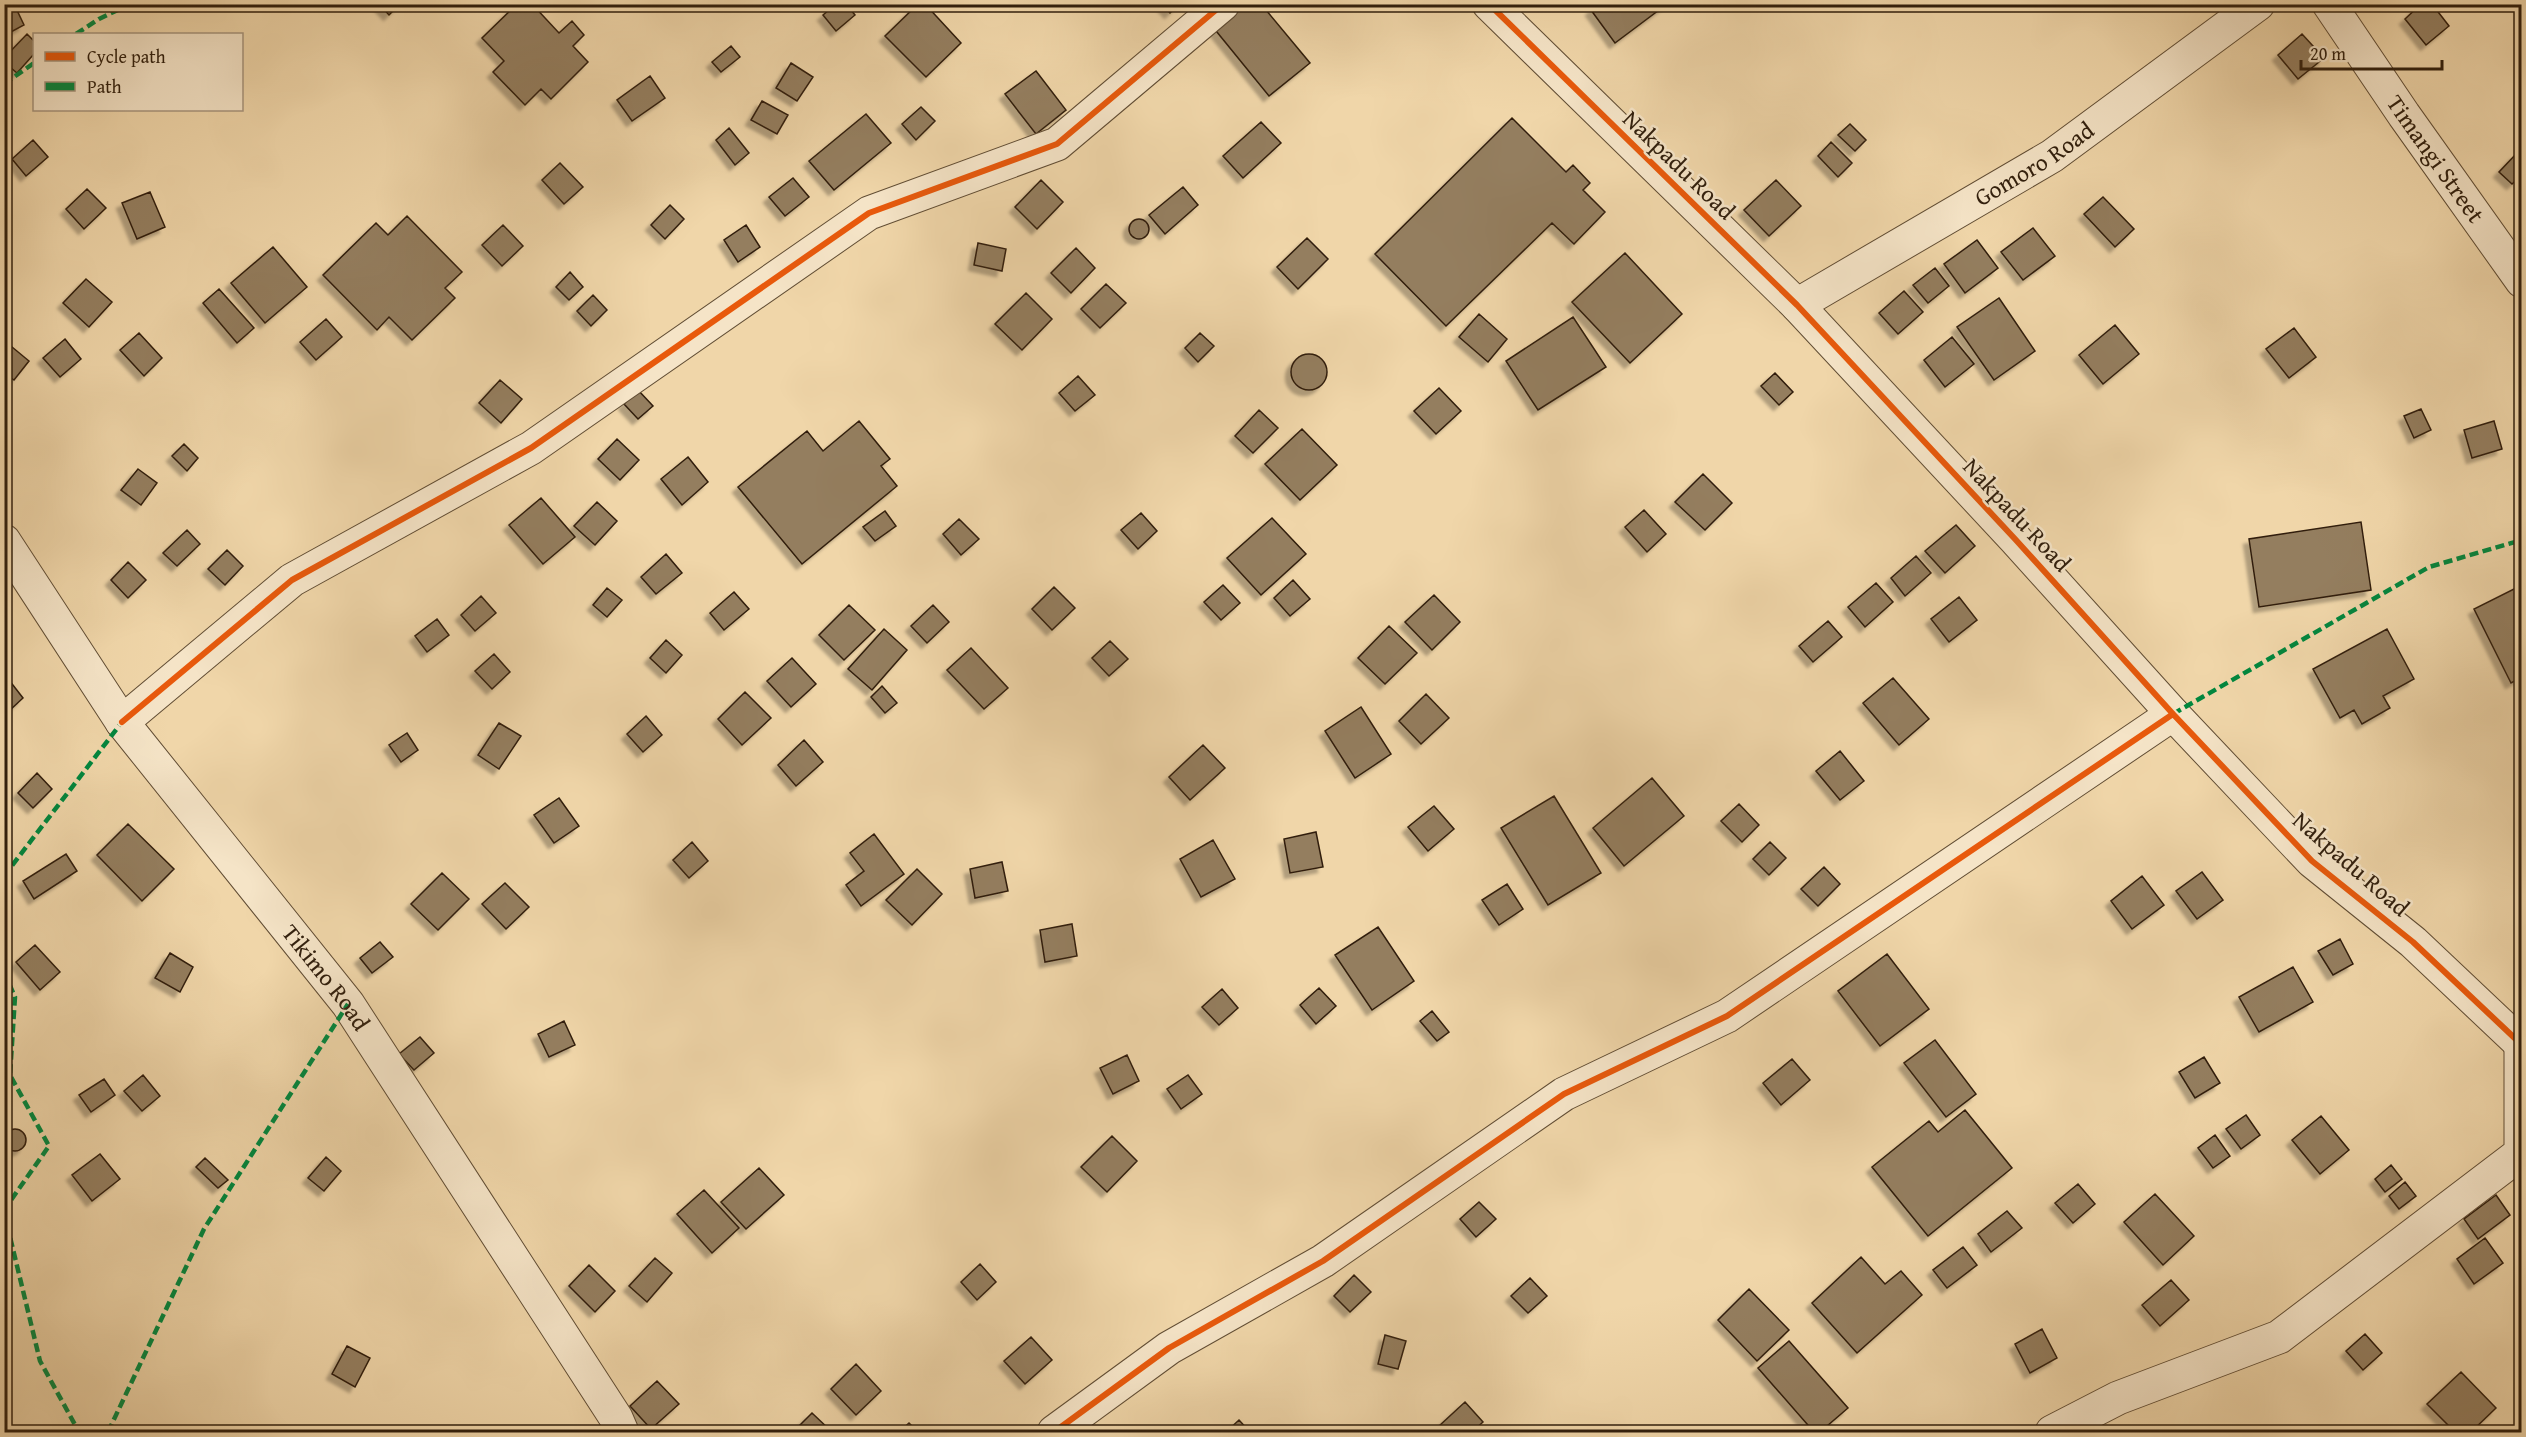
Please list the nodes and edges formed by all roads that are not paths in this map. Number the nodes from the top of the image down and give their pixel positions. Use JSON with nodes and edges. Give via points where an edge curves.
{"nodes":[{"id":1,"x":1223,"y":4,"type":"edge"},
{"id":2,"x":1489,"y":4,"type":"edge"},
{"id":3,"x":2258,"y":4,"type":"edge"},
{"id":4,"x":2329,"y":4,"type":"edge"},
{"id":5,"x":2522,"y":281,"type":"edge"},
{"id":6,"x":1797,"y":305,"type":"junction"},
{"id":7,"x":4,"y":541,"type":"edge"},
{"id":8,"x":2173,"y":714,"type":"junction"},
{"id":9,"x":122,"y":722,"type":"junction"},
{"id":10,"x":2521,"y":1045,"type":"edge"},
{"id":11,"x":622,"y":1432,"type":"edge"},
{"id":12,"x":1054,"y":1432,"type":"edge"},
{"id":13,"x":2052,"y":1432,"type":"edge"}],
"edges":[{"from":1,"to":9,"type":"street","via":[[1057,144],[869,213],[531,448],[292,580]]},
{"from":2,"to":6,"type":"street","name":"Nakpadu Road"},
{"from":3,"to":6,"type":"street","name":"Gomoro Road","via":[[2052,156]]},
{"from":4,"to":5,"type":"street","name":"Timangi Street"},
{"from":6,"to":8,"type":"street","name":"Nakpadu Road"},
{"from":7,"to":9,"type":"street","name":"Tikimo Road"},
{"from":8,"to":10,"type":"street","name":"Nakpadu Road","via":[[2312,861],[2413,942]]},
{"from":8,"to":12,"type":"street","via":[[1727,1016],[1564,1094],[1323,1260],[1169,1348]]},
{"from":9,"to":11,"type":"street","name":"Tikimo Road","via":[[348,1004]]},
{"from":10,"to":13,"type":"street","via":[[2521,1153],[2279,1337],[2118,1398]]}]}
